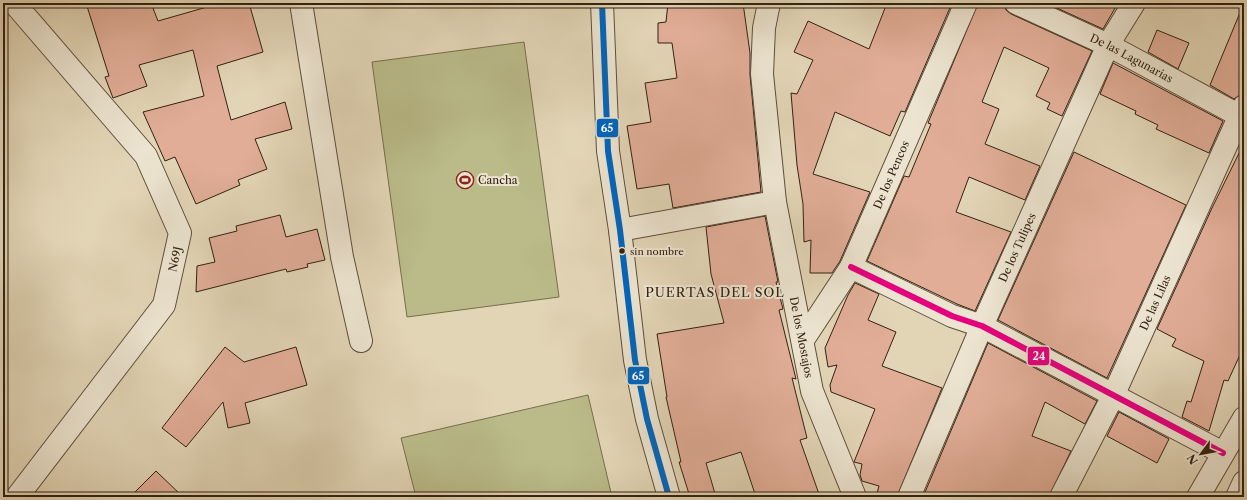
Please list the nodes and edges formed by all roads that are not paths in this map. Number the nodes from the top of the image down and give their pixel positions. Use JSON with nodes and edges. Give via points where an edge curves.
{"nodes":[{"id":1,"x":14,"y":3,"type":"edge"},
{"id":2,"x":301,"y":3,"type":"edge"},
{"id":3,"x":602,"y":3,"type":"edge"},
{"id":4,"x":769,"y":3,"type":"edge"},
{"id":5,"x":786,"y":3,"type":"edge"},
{"id":6,"x":966,"y":3,"type":"edge"},
{"id":7,"x":1016,"y":3,"type":"edge"},
{"id":8,"x":1134,"y":3,"type":"edge"},
{"id":9,"x":764,"y":28,"type":"junction"},
{"id":10,"x":1108,"y":45,"type":"junction"},
{"id":11,"x":1242,"y":113,"type":"edge"},
{"id":12,"x":775,"y":202,"type":"junction"},
{"id":13,"x":620,"y":230,"type":"junction"},
{"id":14,"x":850,"y":267,"type":"junction"},
{"id":15,"x":982,"y":326,"type":"junction"},
{"id":16,"x":803,"y":340,"type":"junction"},
{"id":17,"x":361,"y":341,"type":"dead end"},
{"id":18,"x":1113,"y":396,"type":"junction"},
{"id":19,"x":1244,"y":418,"type":"edge"},
{"id":20,"x":1223,"y":453,"type":"junction"},
{"id":21,"x":1244,"y":482,"type":"edge"},
{"id":22,"x":17,"y":497,"type":"edge"},
{"id":23,"x":669,"y":497,"type":"edge"},
{"id":24,"x":855,"y":497,"type":"edge"},
{"id":25,"x":909,"y":497,"type":"edge"},
{"id":26,"x":1062,"y":497,"type":"edge"},
{"id":27,"x":1198,"y":497,"type":"edge"},
{"id":28,"x":1237,"y":497,"type":"edge"}],
"edges":[{"from":1,"to":22,"type":"street","name":"N69J","via":[[146,156],[180,233],[164,306]]},
{"from":2,"to":17,"type":"street","via":[[342,257]]},
{"from":3,"to":13,"type":"street","via":[[608,151]]},
{"from":4,"to":9,"type":"street","name":"De los Mostajos"},
{"from":5,"to":9,"type":"street"},
{"from":6,"to":14,"type":"street","name":"De los Pencos"},
{"from":7,"to":10,"type":"street","name":"De las Lagunarias"},
{"from":8,"to":10,"type":"street","name":"De los Tulipes"},
{"from":9,"to":12,"type":"street","name":"De los Mostajos","via":[[762,74]]},
{"from":10,"to":11,"type":"street","name":"De las Lagunarias"},
{"from":10,"to":15,"type":"street","name":"De los Tulipes"},
{"from":11,"to":18,"type":"street","name":"De las Lilas"},
{"from":12,"to":13,"type":"street"},
{"from":12,"to":16,"type":"street","name":"De los Mostajos"},
{"from":13,"to":23,"type":"street","via":[[635,360],[647,419]]},
{"from":14,"to":15,"type":"street","via":[[952,316]]},
{"from":14,"to":16,"type":"street","name":"De los Pencos"},
{"from":15,"to":18,"type":"street"},
{"from":15,"to":25,"type":"street","name":"De los Tulipes"},
{"from":16,"to":24,"type":"street","name":"De los Mostajos","via":[[812,391]]},
{"from":18,"to":20,"type":"street"},
{"from":18,"to":26,"type":"street","name":"De las Lilas"},
{"from":19,"to":20,"type":"street"},
{"from":20,"to":27,"type":"street"},
{"from":21,"to":28,"type":"street"}]}
